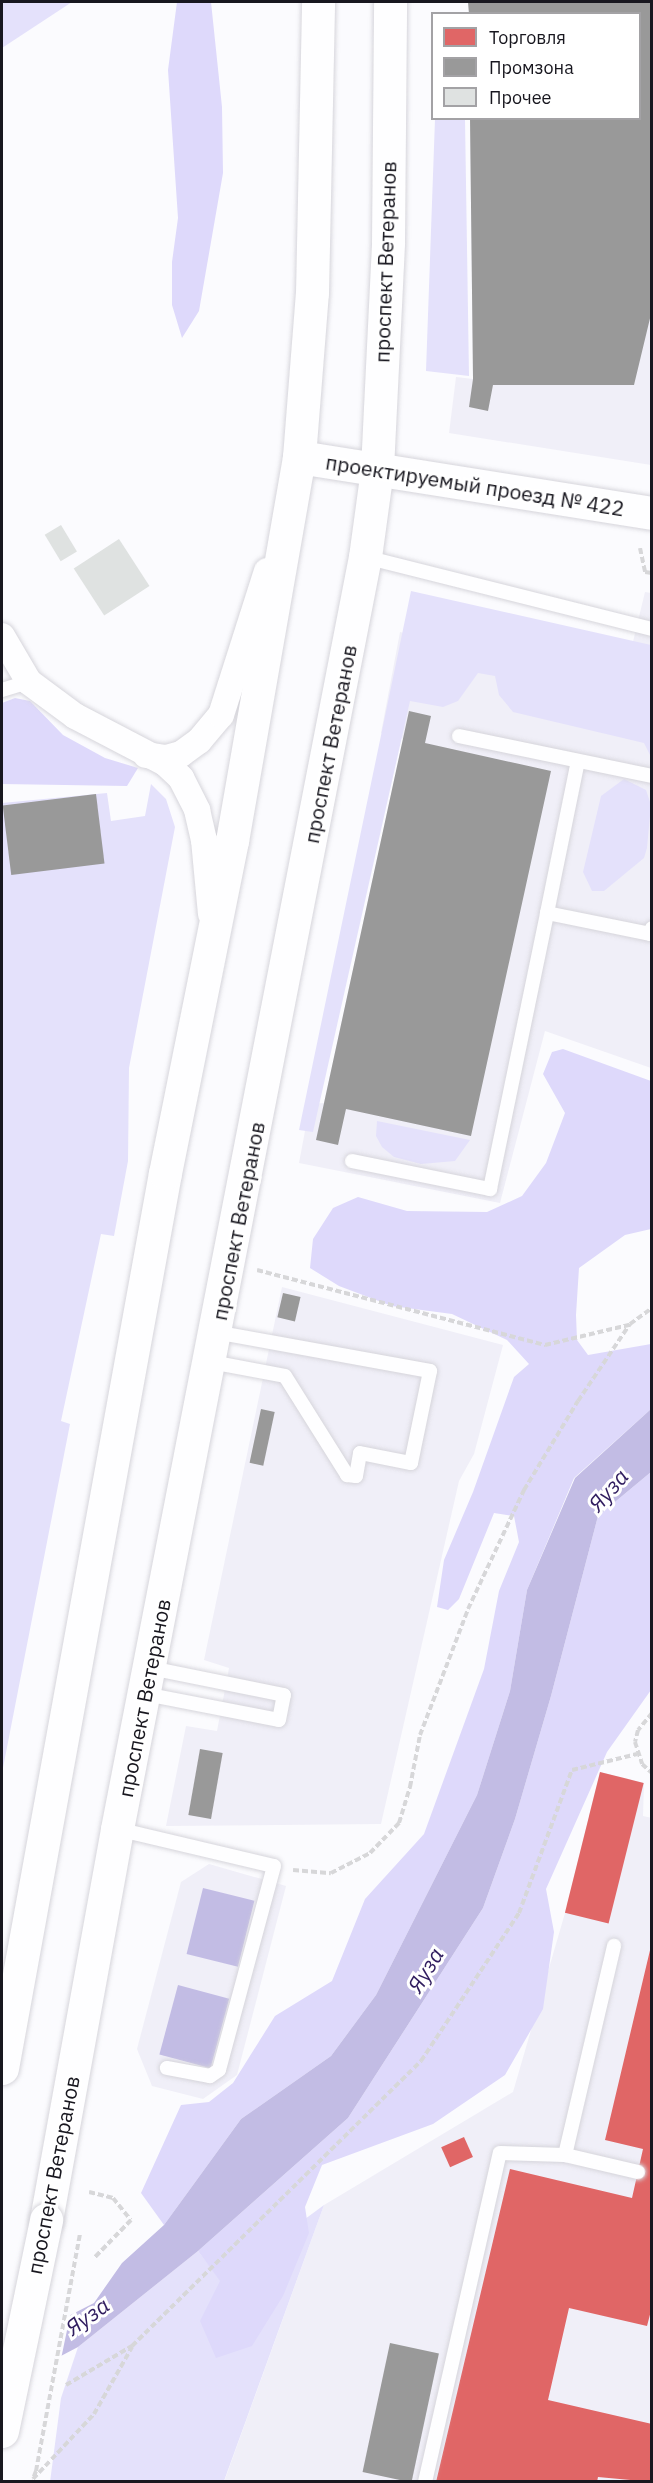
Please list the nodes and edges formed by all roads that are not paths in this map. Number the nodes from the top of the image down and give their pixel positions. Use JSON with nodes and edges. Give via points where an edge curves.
{"nodes":[{"id":1,"x":318,"y":2,"type":"edge"},
{"id":2,"x":390,"y":2,"type":"edge"},
{"id":3,"x":377,"y":469,"type":"junction"},
{"id":4,"x":297,"y":470,"type":"junction"},
{"id":5,"x":651,"y":513,"type":"edge"},
{"id":6,"x":365,"y":556,"type":"junction"},
{"id":7,"x":651,"y":629,"type":"edge"},
{"id":8,"x":2,"y":636,"type":"edge"},
{"id":9,"x":29,"y":682,"type":"junction"},
{"id":10,"x":2,"y":690,"type":"edge"},
{"id":11,"x":459,"y":736,"type":"dead end"},
{"id":12,"x":146,"y":755,"type":"junction"},
{"id":13,"x":578,"y":761,"type":"junction"},
{"id":14,"x":651,"y":776,"type":"edge"},
{"id":15,"x":547,"y":913,"type":"junction"},
{"id":16,"x":651,"y":932,"type":"edge"},
{"id":17,"x":212,"y":933,"type":"junction"},
{"id":18,"x":352,"y":1161,"type":"dead end"},
{"id":19,"x":213,"y":1347,"type":"junction"},
{"id":20,"x":147,"y":1681,"type":"junction"},
{"id":21,"x":117,"y":1829,"type":"junction"},
{"id":22,"x":614,"y":1946,"type":"dead end"},
{"id":23,"x":2,"y":2068,"type":"edge"},
{"id":24,"x":167,"y":2068,"type":"dead end"},
{"id":25,"x":565,"y":2155,"type":"junction"},
{"id":26,"x":638,"y":2172,"type":"dead end"},
{"id":27,"x":2,"y":2431,"type":"edge"},
{"id":28,"x":425,"y":2481,"type":"edge"}],
"edges":[{"from":1,"to":4,"type":"main road","via":[[312,293]]},
{"from":2,"to":3,"type":"main road","name":"проспект Ветеранов","via":[[388,242]]},
{"from":3,"to":4,"type":"main road","name":"проектируемый проезд № 422"},
{"from":3,"to":5,"type":"main road","name":"проектируемый проезд № 422"},
{"from":3,"to":6,"type":"main road","name":"проспект Ветеранов"},
{"from":4,"to":12,"type":"street","via":[[221,715],[199,741],[181,754],[166,758]]},
{"from":4,"to":17,"type":"main road"},
{"from":6,"to":7,"type":"lane","via":[[571,612]]},
{"from":6,"to":19,"type":"main road","name":"проспект Ветеранов"},
{"from":8,"to":9,"type":"street"},
{"from":9,"to":10,"type":"lane"},
{"from":9,"to":12,"type":"street","via":[[75,716]]},
{"from":11,"to":13,"type":"lane"},
{"from":12,"to":17,"type":"street","via":[[165,763],[181,777],[197,810],[204,840]]},
{"from":13,"to":14,"type":"lane"},
{"from":13,"to":15,"type":"lane"},
{"from":15,"to":16,"type":"lane"},
{"from":15,"to":18,"type":"lane","via":[[490,1189]]},
{"from":17,"to":23,"type":"main road","via":[[76,1647]]},
{"from":19,"to":19,"type":"lane","via":[[285,1376],[348,1475],[356,1476],[360,1453],[411,1463],[430,1371]]},
{"from":19,"to":20,"type":"main road","name":"проспект Ветеранов"},
{"from":20,"to":20,"type":"lane","via":[[279,1720],[284,1695]]},
{"from":20,"to":21,"type":"main road","name":"проспект Ветеранов"},
{"from":21,"to":24,"type":"lane","via":[[274,1866],[219,2070],[210,2076]]},
{"from":21,"to":27,"type":"main road","name":"проспект Ветеранов","bridge":true,"via":[[46,2220]]},
{"from":22,"to":25,"type":"lane"},
{"from":25,"to":26,"type":"lane"},
{"from":25,"to":28,"type":"lane","via":[[500,2152]]}]}
